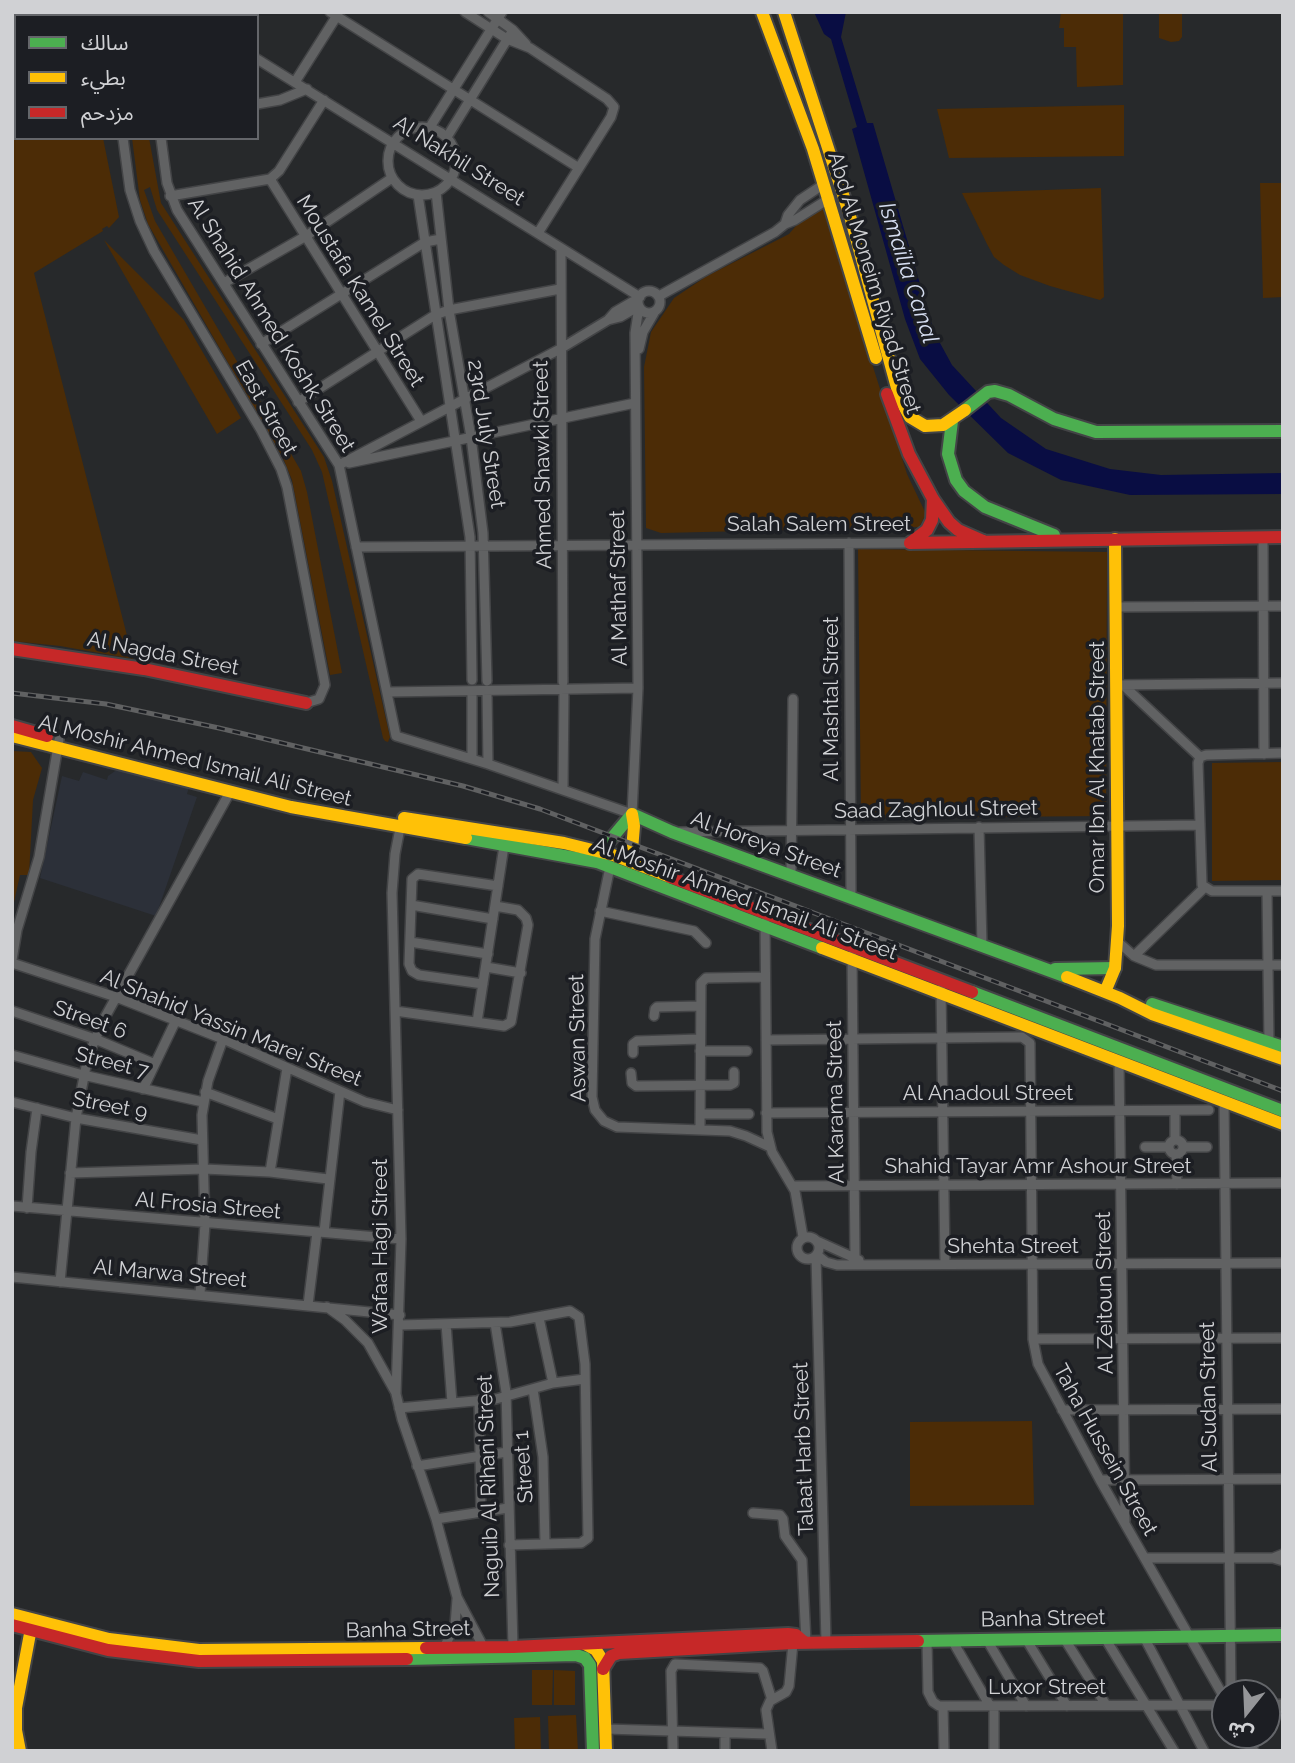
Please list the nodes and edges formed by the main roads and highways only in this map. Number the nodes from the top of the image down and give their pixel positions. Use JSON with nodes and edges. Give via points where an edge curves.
{"nodes":[{"id":1,"x":762,"y":12,"type":"edge"},
{"id":2,"x":784,"y":12,"type":"edge"},
{"id":3,"x":953,"y":420,"type":"junction"},
{"id":4,"x":1283,"y":431,"type":"edge"},
{"id":5,"x":933,"y":499,"type":"junction"},
{"id":6,"x":1283,"y":537,"type":"edge"},
{"id":7,"x":1069,"y":539,"type":"junction"},
{"id":8,"x":1115,"y":539,"type":"junction"},
{"id":9,"x":984,"y":541,"type":"junction"},
{"id":10,"x":12,"y":649,"type":"edge"},
{"id":11,"x":306,"y":703,"type":"road end"},
{"id":12,"x":12,"y":726,"type":"edge"},
{"id":13,"x":12,"y":736,"type":"edge"},
{"id":14,"x":59,"y":744,"type":"junction"},
{"id":15,"x":185,"y":777,"type":"junction"},
{"id":16,"x":311,"y":807,"type":"junction"},
{"id":17,"x":632,"y":814,"type":"junction"},
{"id":18,"x":401,"y":823,"type":"junction"},
{"id":19,"x":601,"y":851,"type":"junction"},
{"id":20,"x":631,"y":862,"type":"junction"},
{"id":21,"x":765,"y":919,"type":"junction"},
{"id":22,"x":1115,"y":968,"type":"junction"},
{"id":23,"x":1046,"y":969,"type":"junction"},
{"id":24,"x":941,"y":986,"type":"junction"},
{"id":25,"x":1105,"y":992,"type":"junction"},
{"id":26,"x":1120,"y":998,"type":"junction"},
{"id":27,"x":1283,"y":1047,"type":"edge"},
{"id":28,"x":1283,"y":1059,"type":"edge"},
{"id":29,"x":1283,"y":1111,"type":"edge"},
{"id":30,"x":1283,"y":1125,"type":"edge"},
{"id":31,"x":14,"y":1623,"type":"edge"},
{"id":32,"x":32,"y":1625,"type":"junction"},
{"id":33,"x":1283,"y":1635,"type":"edge"},
{"id":34,"x":801,"y":1642,"type":"junction"},
{"id":35,"x":607,"y":1643,"type":"junction"},
{"id":36,"x":584,"y":1644,"type":"junction"},
{"id":37,"x":487,"y":1653,"type":"junction"},
{"id":38,"x":374,"y":1655,"type":"junction"},
{"id":39,"x":611,"y":1656,"type":"junction"},
{"id":40,"x":603,"y":1669,"type":"junction"},
{"id":41,"x":20,"y":1751,"type":"edge"},
{"id":42,"x":593,"y":1751,"type":"edge"},
{"id":43,"x":606,"y":1751,"type":"edge"}],
"edges":[{"from":1,"to":5,"type":"main road","name":"Abd Al Moneim Riyad Street","via":[[829,198],[890,404]]},
{"from":2,"to":3,"type":"main road","name":"Abd Al Moneim Riyad Street","via":[[838,178],[904,409],[925,426]]},
{"from":3,"to":4,"type":"main road","via":[[988,391],[1002,392],[1054,419],[1096,432]]},
{"from":3,"to":7,"type":"main road","via":[[948,454],[964,491],[1002,515]]},
{"from":5,"to":9,"type":"main road","name":"Abd Al Moneim Riyad Street","via":[[958,530]]},
{"from":5,"to":9,"type":"main road","name":"Salah Salem Street","via":[[927,530],[910,543]]},
{"from":6,"to":8,"type":"main road","name":"Salah Salem Street"},
{"from":7,"to":8,"type":"main road","name":"Salah Salem Street"},
{"from":7,"to":9,"type":"main road","name":"Salah Salem Street"},
{"from":8,"to":22,"type":"main road","name":"Omar Ibn Al Khatab Street","via":[[1120,685]]},
{"from":10,"to":11,"type":"main road","name":"Al Nagda Street","via":[[145,668]]},
{"from":12,"to":14,"type":"main road","name":"Al Moshir Ahmed Ismail Ali Street"},
{"from":13,"to":14,"type":"main road","name":"Al Moshir Ahmed Ismail Ali Street"},
{"from":14,"to":15,"type":"main road","name":"Al Moshir Ahmed Ismail Ali Street"},
{"from":15,"to":16,"type":"main road","name":"Al Moshir Ahmed Ismail Ali Street"},
{"from":15,"to":16,"type":"main road","name":"Al Moshir Ahmed Ismail Ali Street","via":[[230,792]]},
{"from":16,"to":18,"type":"main road","name":"Al Moshir Ahmed Ismail Ali Street"},
{"from":17,"to":19,"type":"main road"},
{"from":17,"to":20,"type":"main road"},
{"from":17,"to":23,"type":"main road","name":"Al Horeya Street"},
{"from":18,"to":19,"type":"main road","name":"Al Moshir Ahmed Ismail Ali Street"},
{"from":18,"to":21,"type":"main road","name":"Al Moshir Ahmed Ismail Ali Street","via":[[574,857]]},
{"from":19,"to":20,"type":"main road","name":"Al Moshir Ahmed Ismail Ali Street"},
{"from":20,"to":21,"type":"main road","name":"Al Moshir Ahmed Ismail Ali Street"},
{"from":21,"to":24,"type":"main road","name":"Al Moshir Ahmed Ismail Ali Street"},
{"from":22,"to":23,"type":"main road"},
{"from":22,"to":25,"type":"main road","name":"Omar Ibn Al Khatab Street"},
{"from":23,"to":25,"type":"main road","name":"Al Horeya Street"},
{"from":24,"to":29,"type":"main road","name":"Al Moshir Ahmed Ismail Ali Street"},
{"from":24,"to":30,"type":"main road","name":"Al Moshir Ahmed Ismail Ali Street"},
{"from":25,"to":26,"type":"main road","name":"Al Horeya Street"},
{"from":26,"to":27,"type":"main road","name":"Al Horeya Street"},
{"from":26,"to":28,"type":"main road","name":"Al Horeya Street","via":[[1152,1014]]},
{"from":31,"to":32,"type":"main road","name":"Banha Street"},
{"from":32,"to":38,"type":"main road","name":"Banha Street","via":[[181,1649]]},
{"from":32,"to":41,"type":"main road","via":[[16,1708]]},
{"from":33,"to":34,"type":"main road","name":"Banha Street"},
{"from":34,"to":35,"type":"main road","name":"Banha Street","via":[[788,1634]]},
{"from":34,"to":39,"type":"main road","name":"Banha Street"},
{"from":35,"to":36,"type":"main road","name":"Banha Street"},
{"from":35,"to":39,"type":"main road","via":[[604,1651]]},
{"from":36,"to":37,"type":"main road","name":"Banha Street","via":[[513,1647]]},
{"from":36,"to":40,"type":"main road","via":[[599,1654]]},
{"from":37,"to":38,"type":"main road","name":"Banha Street"},
{"from":37,"to":38,"type":"main road","name":"Banha Street","via":[[444,1648]]},
{"from":37,"to":42,"type":"main road","name":"Banha Street","via":[[585,1658],[590,1665]]},
{"from":39,"to":40,"type":"main road"},
{"from":40,"to":43,"type":"main road"}]}
